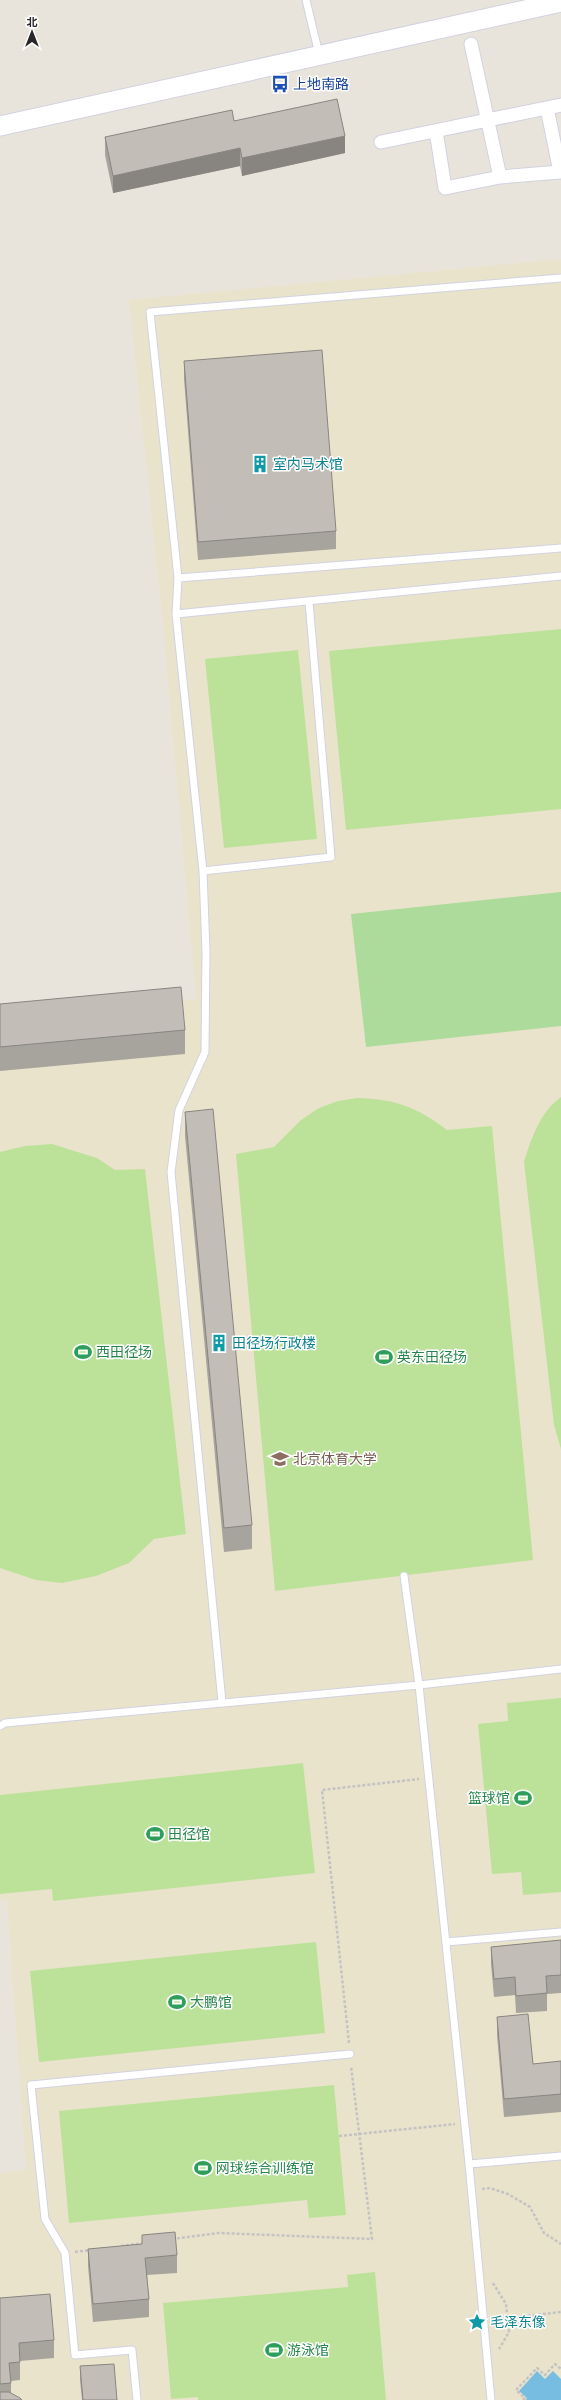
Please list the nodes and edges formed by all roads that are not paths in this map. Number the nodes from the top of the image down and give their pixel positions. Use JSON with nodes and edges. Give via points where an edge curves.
{"nodes":[{"id":1,"x":306,"y":0,"type":"edge"},
{"id":2,"x":561,"y":2,"type":"edge"},
{"id":3,"x":471,"y":44,"type":"dead end"},
{"id":4,"x":320,"y":56,"type":"junction"},
{"id":5,"x":561,"y":105,"type":"edge"},
{"id":6,"x":548,"y":108,"type":"junction"},
{"id":7,"x":488,"y":120,"type":"junction"},
{"id":8,"x":0,"y":126,"type":"edge"},
{"id":9,"x":436,"y":131,"type":"junction"},
{"id":10,"x":381,"y":142,"type":"dead end"},
{"id":11,"x":500,"y":177,"type":"junction"},
{"id":12,"x":561,"y":278,"type":"edge"},
{"id":13,"x":561,"y":548,"type":"edge"},
{"id":14,"x":561,"y":576,"type":"edge"},
{"id":15,"x":178,"y":578,"type":"junction"},
{"id":16,"x":308,"y":602,"type":"junction"},
{"id":17,"x":176,"y":614,"type":"junction"},
{"id":18,"x":203,"y":871,"type":"junction"},
{"id":19,"x":404,"y":1576,"type":"dead end"},
{"id":20,"x":561,"y":1669,"type":"edge"},
{"id":21,"x":419,"y":1685,"type":"junction"},
{"id":22,"x":222,"y":1702,"type":"junction"},
{"id":23,"x":2,"y":1723,"type":"edge"},
{"id":24,"x":561,"y":1932,"type":"edge"},
{"id":25,"x":446,"y":1942,"type":"junction"},
{"id":26,"x":350,"y":2054,"type":"road end"},
{"id":27,"x":561,"y":2156,"type":"edge"},
{"id":28,"x":469,"y":2164,"type":"junction"},
{"id":29,"x":137,"y":2400,"type":"edge"},
{"id":30,"x":491,"y":2400,"type":"edge"}],
"edges":[{"from":1,"to":4,"type":"lane"},
{"from":2,"to":4,"type":"street"},
{"from":3,"to":7,"type":"street"},
{"from":4,"to":8,"type":"street"},
{"from":5,"to":6,"type":"street"},
{"from":6,"to":7,"type":"street"},
{"from":6,"to":11,"type":"street","via":[[560,172]]},
{"from":7,"to":9,"type":"street"},
{"from":7,"to":11,"type":"street"},
{"from":9,"to":10,"type":"street"},
{"from":9,"to":11,"type":"street","via":[[445,188]]},
{"from":12,"to":15,"type":"lane","via":[[150,312]]},
{"from":13,"to":15,"type":"lane"},
{"from":14,"to":16,"type":"lane"},
{"from":15,"to":17,"type":"lane"},
{"from":16,"to":17,"type":"lane"},
{"from":16,"to":18,"type":"lane","via":[[331,857]]},
{"from":17,"to":18,"type":"lane"},
{"from":18,"to":22,"type":"lane","via":[[206,952],[205,1052],[179,1110],[171,1172]]},
{"from":19,"to":21,"type":"lane"},
{"from":20,"to":21,"type":"lane"},
{"from":21,"to":22,"type":"lane"},
{"from":21,"to":25,"type":"lane"},
{"from":22,"to":23,"type":"lane"},
{"from":24,"to":25,"type":"lane"},
{"from":25,"to":28,"type":"lane"},
{"from":26,"to":29,"type":"lane","via":[[31,2085],[45,2219],[65,2253],[75,2355],[132,2350]]},
{"from":27,"to":28,"type":"lane"},
{"from":28,"to":30,"type":"lane"}]}
